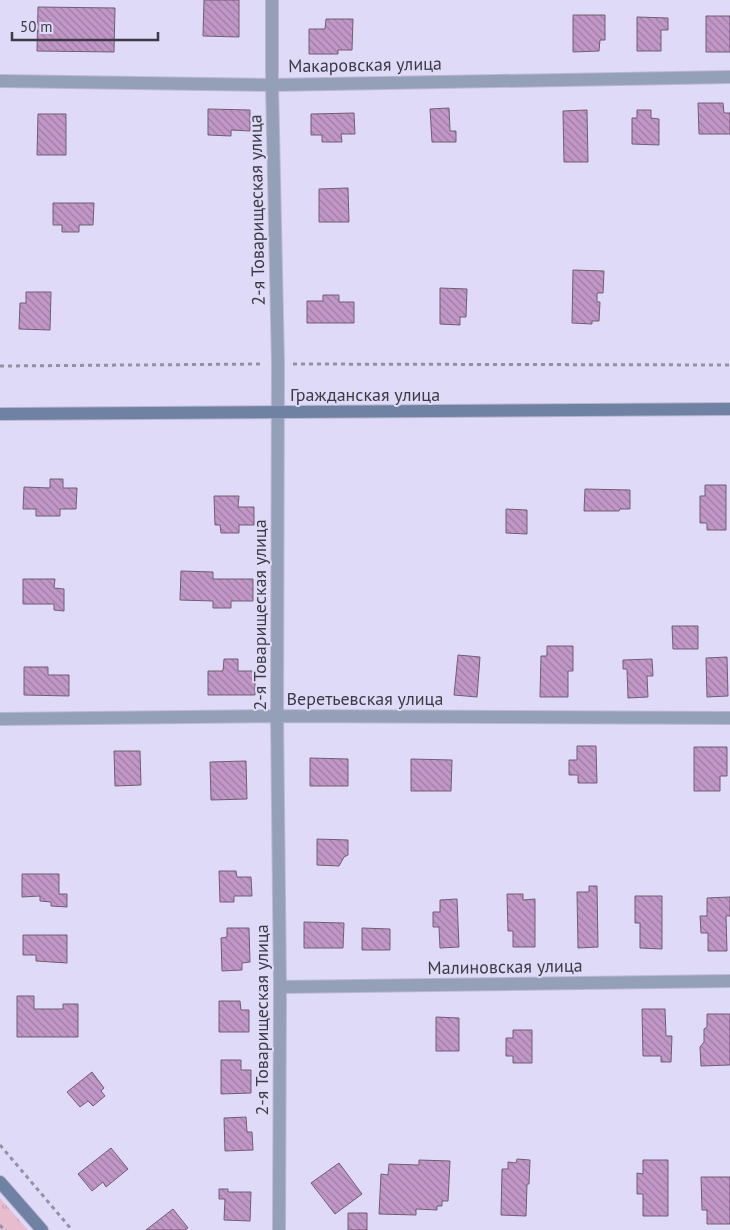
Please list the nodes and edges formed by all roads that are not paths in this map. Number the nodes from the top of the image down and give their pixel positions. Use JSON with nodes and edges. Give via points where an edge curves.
{"nodes":[{"id":1,"x":272,"y":0,"type":"edge"},
{"id":2,"x":730,"y":77,"type":"edge"},
{"id":3,"x":0,"y":81,"type":"edge"},
{"id":4,"x":272,"y":84,"type":"junction"},
{"id":5,"x":730,"y":409,"type":"edge"},
{"id":6,"x":278,"y":413,"type":"junction"},
{"id":7,"x":0,"y":414,"type":"edge"},
{"id":8,"x":277,"y":716,"type":"junction"},
{"id":9,"x":730,"y":718,"type":"edge"},
{"id":10,"x":0,"y":719,"type":"edge"},
{"id":11,"x":730,"y":981,"type":"edge"},
{"id":12,"x":280,"y":987,"type":"junction"},
{"id":13,"x":0,"y":1182,"type":"edge"},
{"id":14,"x":42,"y":1230,"type":"edge"},
{"id":15,"x":279,"y":1230,"type":"edge"}],
"edges":[{"from":1,"to":4,"type":"street","name":"2-я Товарищеская улица"},
{"from":2,"to":4,"type":"street","name":"Макаровская улица"},
{"from":3,"to":4,"type":"street","name":"Макаровская улица"},
{"from":4,"to":6,"type":"street","name":"2-я Товарищеская улица"},
{"from":5,"to":6,"type":"main road","name":"Гражданская улица"},
{"from":6,"to":7,"type":"main road","name":"Гражданская улица"},
{"from":6,"to":8,"type":"street","name":"2-я Товарищеская улица"},
{"from":8,"to":9,"type":"street","name":"Веретьевская улица"},
{"from":8,"to":10,"type":"street","name":"Веретьевская улица"},
{"from":8,"to":12,"type":"street","name":"2-я Товарищеская улица"},
{"from":11,"to":12,"type":"street","name":"Малиновская улица"},
{"from":12,"to":15,"type":"street","name":"2-я Товарищеская улица"},
{"from":13,"to":14,"type":"main road"}]}
